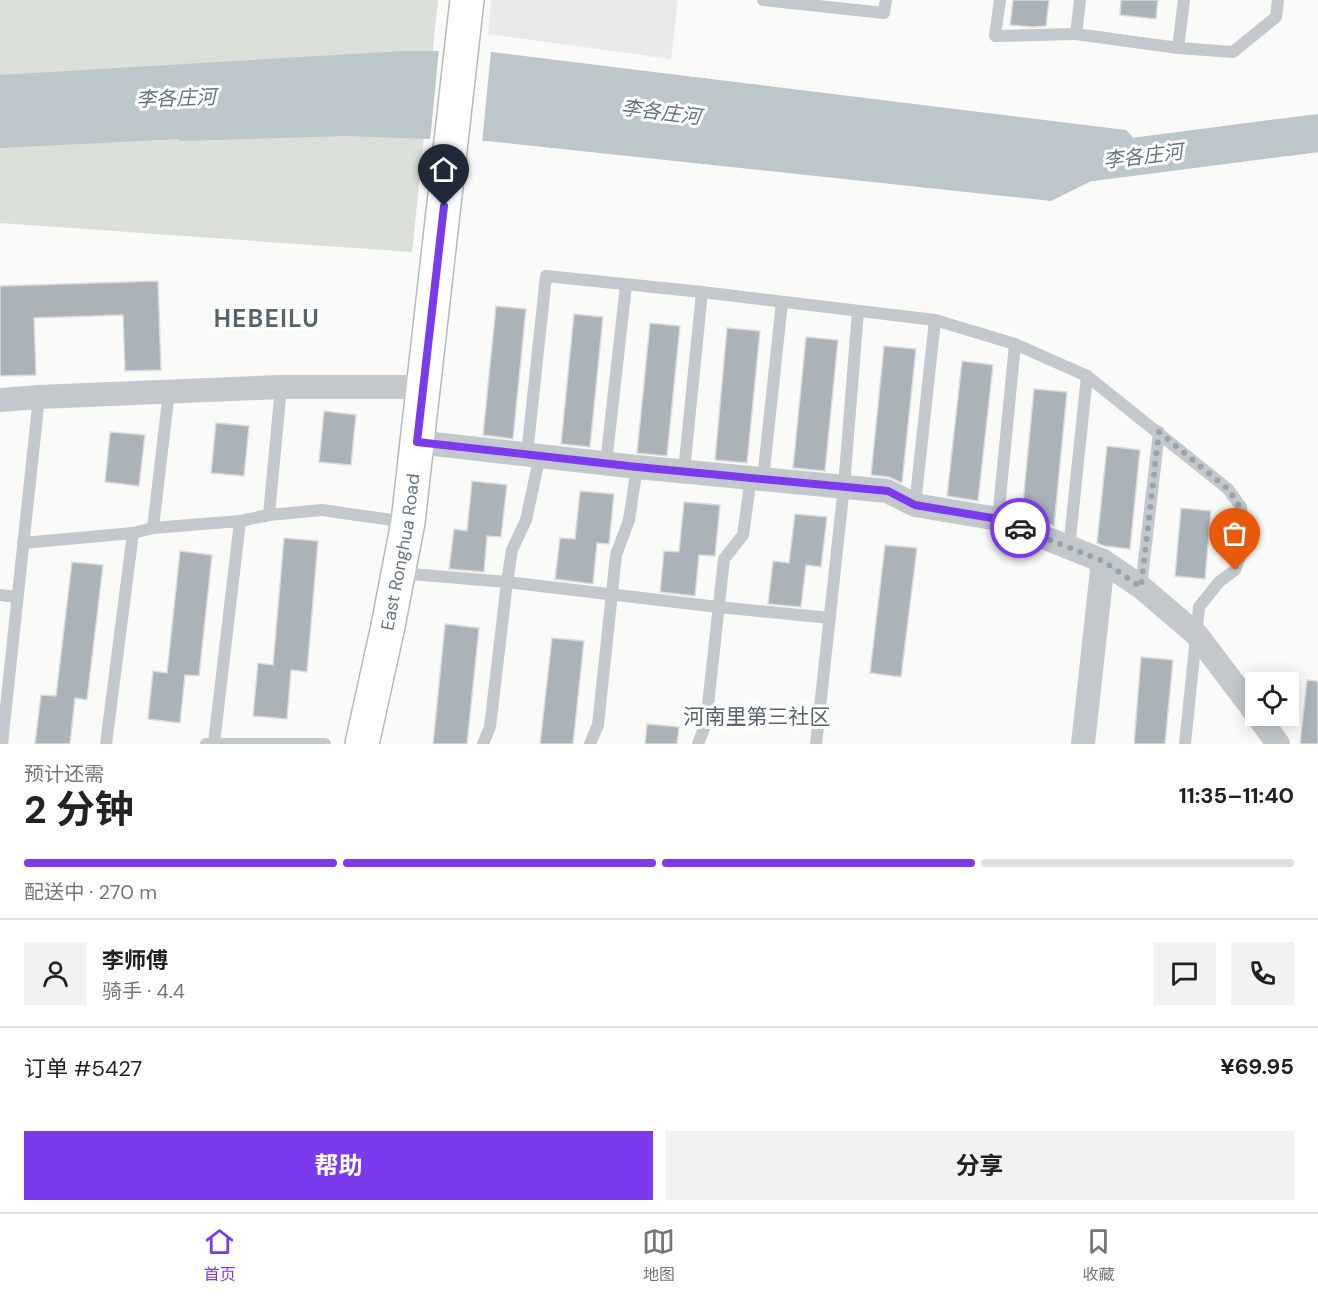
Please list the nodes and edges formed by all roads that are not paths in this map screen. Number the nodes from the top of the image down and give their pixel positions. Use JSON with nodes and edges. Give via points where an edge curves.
{"nodes":[{"id":1,"x":467,"y":0,"type":"edge"},
{"id":2,"x":763,"y":0,"type":"edge"},
{"id":3,"x":886,"y":0,"type":"edge"},
{"id":4,"x":999,"y":0,"type":"edge"},
{"id":5,"x":1080,"y":0,"type":"edge"},
{"id":6,"x":1184,"y":0,"type":"edge"},
{"id":7,"x":1278,"y":0,"type":"edge"},
{"id":8,"x":1076,"y":34,"type":"junction"},
{"id":9,"x":1178,"y":48,"type":"junction"},
{"id":10,"x":626,"y":285,"type":"junction"},
{"id":11,"x":702,"y":292,"type":"junction"},
{"id":12,"x":782,"y":302,"type":"junction"},
{"id":13,"x":858,"y":311,"type":"junction"},
{"id":14,"x":935,"y":320,"type":"junction"},
{"id":15,"x":1015,"y":344,"type":"junction"},
{"id":16,"x":1087,"y":376,"type":"junction"},
{"id":17,"x":281,"y":387,"type":"junction"},
{"id":18,"x":424,"y":387,"type":"junction"},
{"id":19,"x":169,"y":391,"type":"junction"},
{"id":20,"x":39,"y":397,"type":"junction"},
{"id":21,"x":0,"y":400,"type":"edge"},
{"id":22,"x":1159,"y":432,"type":"junction"},
{"id":23,"x":417,"y":442,"type":"junction"},
{"id":24,"x":534,"y":455,"type":"junction"},
{"id":25,"x":606,"y":463,"type":"junction"},
{"id":26,"x":637,"y":467,"type":"junction"},
{"id":27,"x":684,"y":471,"type":"junction"},
{"id":28,"x":757,"y":478,"type":"junction"},
{"id":29,"x":844,"y":486,"type":"junction"},
{"id":30,"x":915,"y":505,"type":"junction"},
{"id":31,"x":269,"y":515,"type":"junction"},
{"id":32,"x":998,"y":519,"type":"junction"},
{"id":33,"x":240,"y":521,"type":"junction"},
{"id":34,"x":408,"y":522,"type":"junction"},
{"id":35,"x":153,"y":528,"type":"junction"},
{"id":36,"x":133,"y":533,"type":"junction"},
{"id":37,"x":23,"y":543,"type":"junction"},
{"id":38,"x":1069,"y":548,"type":"junction"},
{"id":39,"x":1103,"y":561,"type":"junction"},
{"id":40,"x":398,"y":573,"type":"junction"},
{"id":41,"x":507,"y":582,"type":"junction"},
{"id":42,"x":1141,"y":587,"type":"junction"},
{"id":43,"x":611,"y":594,"type":"junction"},
{"id":44,"x":0,"y":596,"type":"edge"},
{"id":45,"x":17,"y":597,"type":"junction"},
{"id":46,"x":718,"y":607,"type":"junction"},
{"id":47,"x":830,"y":618,"type":"junction"},
{"id":48,"x":1196,"y":634,"type":"junction"},
{"id":49,"x":1245,"y":698,"type":"edge"},
{"id":50,"x":1265,"y":726,"type":"edge"},
{"id":51,"x":214,"y":743,"type":"edge"},
{"id":52,"x":2,"y":744,"type":"edge"},
{"id":53,"x":106,"y":744,"type":"edge"},
{"id":54,"x":206,"y":744,"type":"edge"},
{"id":55,"x":325,"y":744,"type":"edge"},
{"id":56,"x":362,"y":744,"type":"edge"},
{"id":57,"x":483,"y":744,"type":"edge"},
{"id":58,"x":590,"y":744,"type":"edge"},
{"id":59,"x":698,"y":744,"type":"edge"},
{"id":60,"x":816,"y":744,"type":"edge"},
{"id":61,"x":1083,"y":744,"type":"edge"},
{"id":62,"x":1185,"y":744,"type":"edge"},
{"id":63,"x":1278,"y":744,"type":"edge"}],
"edges":[{"from":1,"to":18,"type":"street","name":"East Ronghua Road"},
{"from":2,"to":3,"type":"lane","via":[[884,13]]},
{"from":4,"to":8,"type":"lane","via":[[995,36]]},
{"from":5,"to":8,"type":"lane"},
{"from":6,"to":9,"type":"lane"},
{"from":7,"to":9,"type":"lane","via":[[1276,17],[1233,52]]},
{"from":8,"to":9,"type":"lane"},
{"from":10,"to":11,"type":"lane"},
{"from":10,"to":24,"type":"lane","via":[[546,276]]},
{"from":10,"to":25,"type":"lane"},
{"from":11,"to":12,"type":"lane"},
{"from":11,"to":27,"type":"lane"},
{"from":12,"to":13,"type":"lane"},
{"from":12,"to":28,"type":"lane"},
{"from":13,"to":14,"type":"lane"},
{"from":13,"to":29,"type":"lane"},
{"from":14,"to":15,"type":"lane"},
{"from":14,"to":30,"type":"lane"},
{"from":15,"to":16,"type":"lane"},
{"from":15,"to":32,"type":"lane"},
{"from":16,"to":22,"type":"lane"},
{"from":16,"to":38,"type":"lane"},
{"from":17,"to":18,"type":"street"},
{"from":17,"to":19,"type":"street"},
{"from":17,"to":31,"type":"lane"},
{"from":18,"to":23,"type":"street","name":"East Ronghua Road"},
{"from":19,"to":20,"type":"street"},
{"from":19,"to":35,"type":"lane"},
{"from":20,"to":21,"type":"street"},
{"from":20,"to":37,"type":"lane"},
{"from":22,"to":42,"type":"lane"},
{"from":22,"to":48,"type":"lane","via":[[1228,489],[1240,507],[1246,540],[1235,570],[1219,582],[1199,607]]},
{"from":23,"to":24,"type":"street"},
{"from":23,"to":34,"type":"street","name":"East Ronghua Road"},
{"from":24,"to":25,"type":"street"},
{"from":24,"to":41,"type":"lane","via":[[526,520],[512,550]]},
{"from":25,"to":26,"type":"street"},
{"from":26,"to":27,"type":"street"},
{"from":26,"to":43,"type":"lane","via":[[629,520],[615,555]]},
{"from":27,"to":28,"type":"street"},
{"from":28,"to":29,"type":"street"},
{"from":28,"to":46,"type":"lane","via":[[743,535],[724,559]]},
{"from":29,"to":30,"type":"street","via":[[888,491]]},
{"from":29,"to":47,"type":"lane"},
{"from":30,"to":32,"type":"street"},
{"from":31,"to":33,"type":"lane"},
{"from":31,"to":34,"type":"lane","via":[[322,510]]},
{"from":32,"to":38,"type":"street"},
{"from":33,"to":35,"type":"lane"},
{"from":33,"to":51,"type":"lane"},
{"from":34,"to":40,"type":"street","name":"East Ronghua Road"},
{"from":35,"to":36,"type":"lane"},
{"from":36,"to":37,"type":"lane"},
{"from":36,"to":53,"type":"lane"},
{"from":37,"to":45,"type":"lane"},
{"from":38,"to":39,"type":"street"},
{"from":39,"to":42,"type":"street"},
{"from":39,"to":61,"type":"street"},
{"from":40,"to":41,"type":"lane"},
{"from":40,"to":56,"type":"street","name":"East Ronghua Road"},
{"from":41,"to":43,"type":"lane"},
{"from":41,"to":57,"type":"lane","via":[[490,727]]},
{"from":42,"to":48,"type":"street"},
{"from":43,"to":46,"type":"lane"},
{"from":43,"to":58,"type":"lane","via":[[598,725]]},
{"from":44,"to":45,"type":"lane"},
{"from":45,"to":52,"type":"lane"},
{"from":46,"to":47,"type":"lane"},
{"from":46,"to":59,"type":"lane","via":[[706,723]]},
{"from":47,"to":60,"type":"lane"},
{"from":48,"to":49,"type":"street"},
{"from":48,"to":62,"type":"lane"},
{"from":50,"to":63,"type":"street"},
{"from":51,"to":54,"type":"lane"},
{"from":51,"to":55,"type":"lane"}]}
